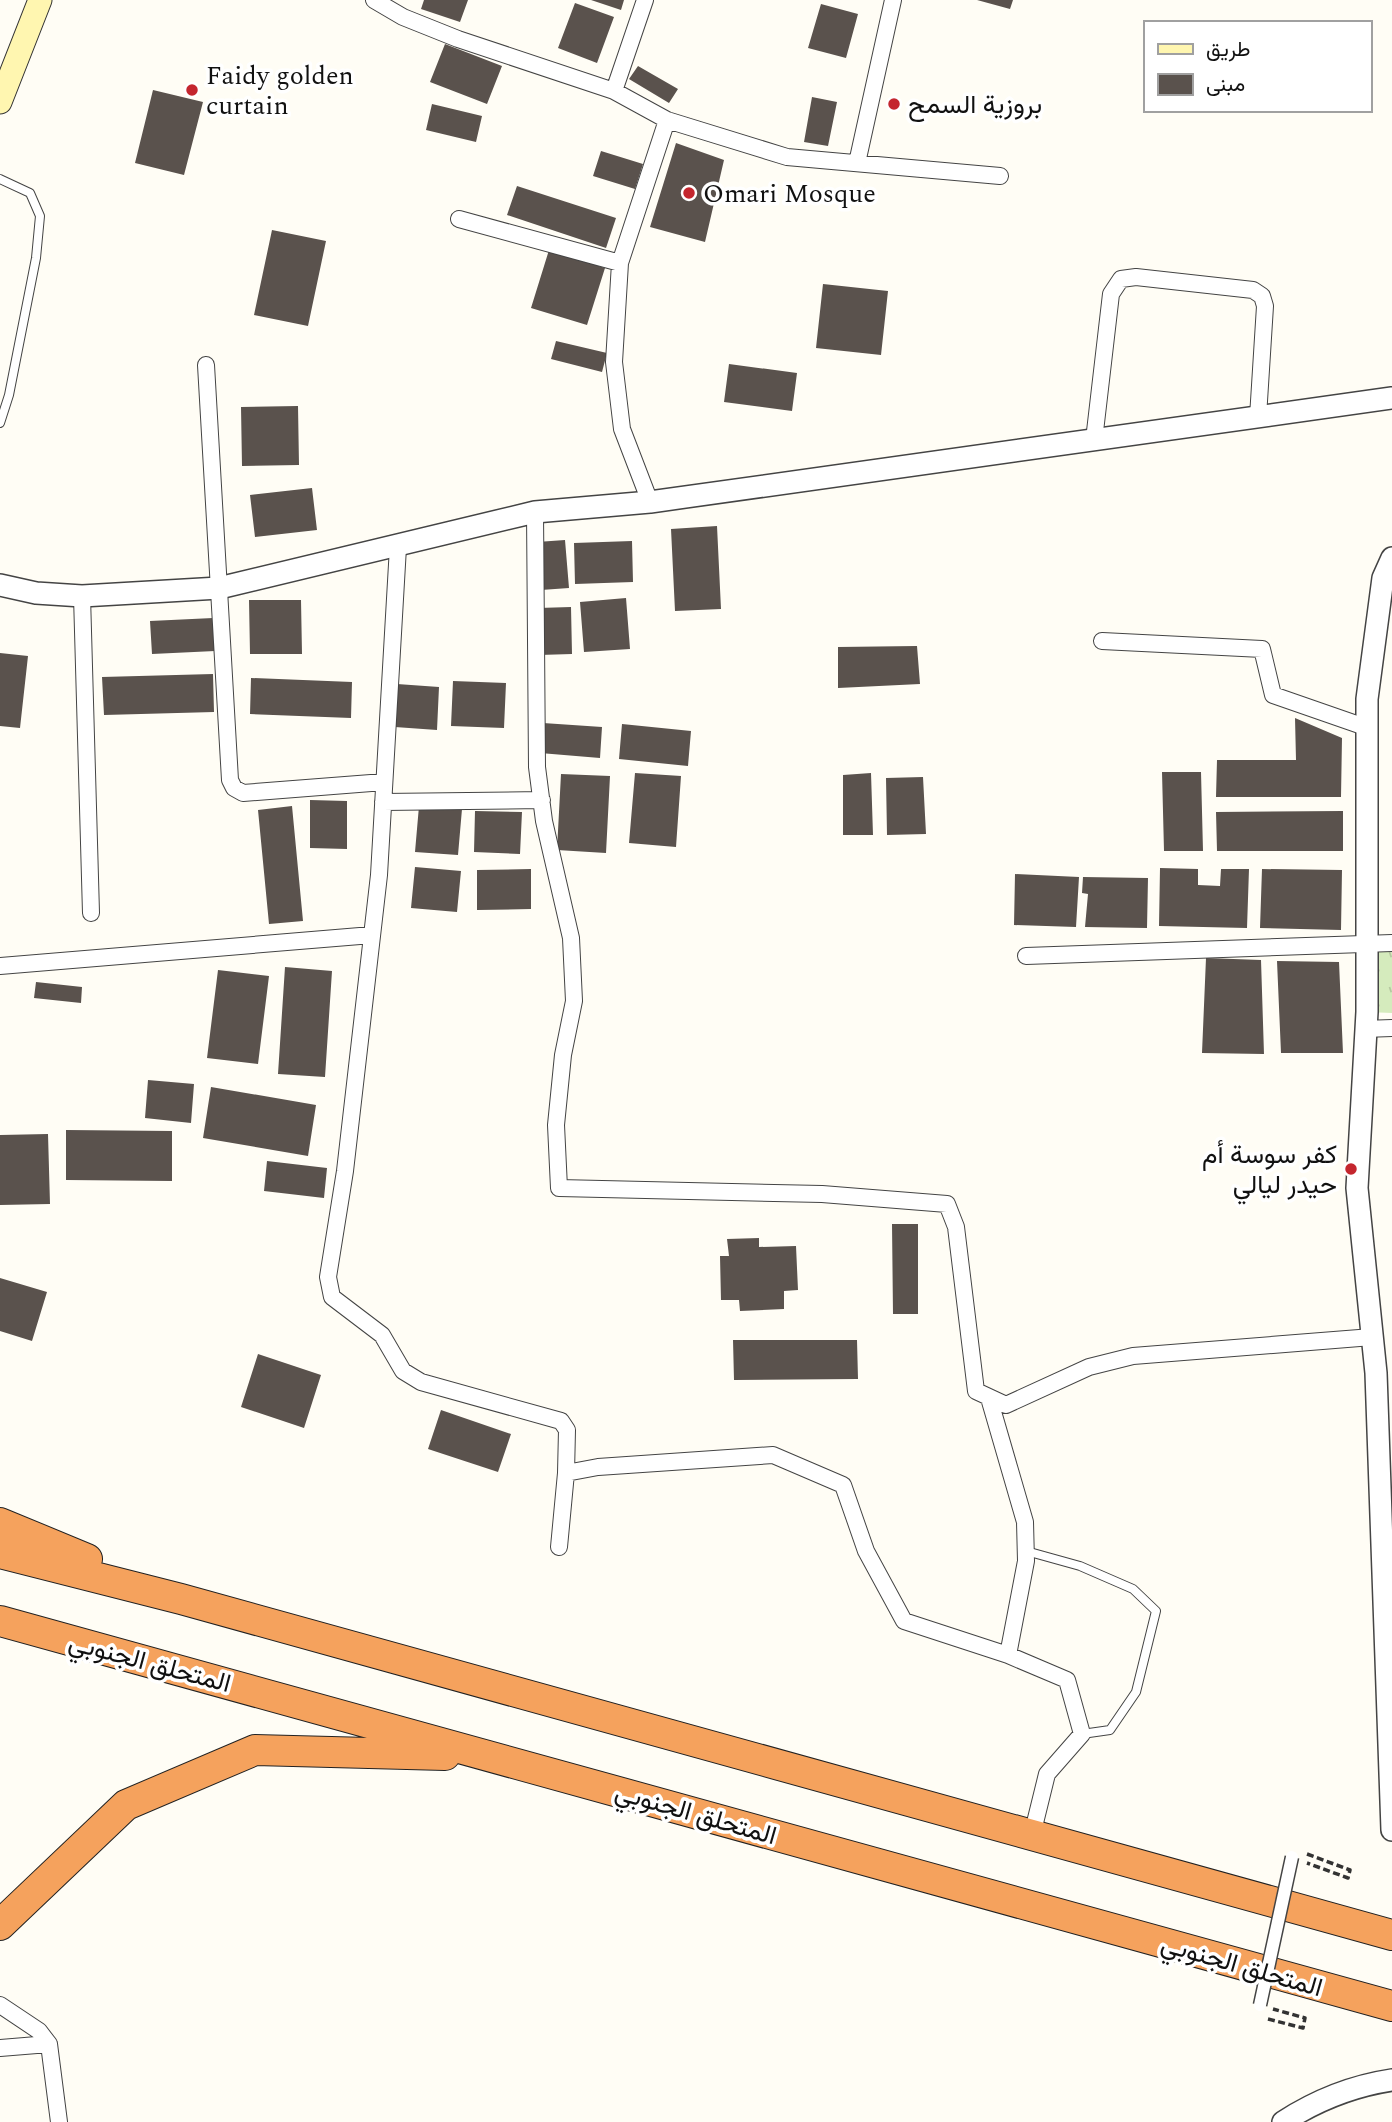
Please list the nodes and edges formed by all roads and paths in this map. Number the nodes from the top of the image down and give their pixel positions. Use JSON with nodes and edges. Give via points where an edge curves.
{"nodes":[{"id":1,"x":40,"y":0,"type":"edge"},
{"id":2,"x":374,"y":0,"type":"edge"},
{"id":3,"x":645,"y":0,"type":"edge"},
{"id":4,"x":893,"y":0,"type":"edge"},
{"id":5,"x":614,"y":91,"type":"junction"},
{"id":6,"x":0,"y":102,"type":"edge"},
{"id":7,"x":667,"y":120,"type":"junction"},
{"id":8,"x":857,"y":163,"type":"junction"},
{"id":9,"x":1000,"y":176,"type":"dead end"},
{"id":10,"x":0,"y":180,"type":"edge"},
{"id":11,"x":459,"y":219,"type":"dead end"},
{"id":12,"x":620,"y":263,"type":"junction"},
{"id":13,"x":206,"y":365,"type":"dead end"},
{"id":14,"x":1392,"y":398,"type":"edge"},
{"id":15,"x":1258,"y":417,"type":"junction"},
{"id":16,"x":0,"y":423,"type":"edge"},
{"id":17,"x":1094,"y":440,"type":"junction"},
{"id":18,"x":650,"y":502,"type":"junction"},
{"id":19,"x":535,"y":512,"type":"junction"},
{"id":20,"x":398,"y":547,"type":"junction"},
{"id":21,"x":1392,"y":558,"type":"edge"},
{"id":22,"x":0,"y":585,"type":"edge"},
{"id":23,"x":219,"y":588,"type":"junction"},
{"id":24,"x":82,"y":596,"type":"junction"},
{"id":25,"x":1102,"y":642,"type":"dead end"},
{"id":26,"x":1368,"y":728,"type":"junction"},
{"id":27,"x":384,"y":782,"type":"junction"},
{"id":28,"x":542,"y":800,"type":"junction"},
{"id":29,"x":383,"y":802,"type":"junction"},
{"id":30,"x":91,"y":913,"type":"dead end"},
{"id":31,"x":372,"y":935,"type":"junction"},
{"id":32,"x":1368,"y":943,"type":"junction"},
{"id":33,"x":1392,"y":943,"type":"edge"},
{"id":34,"x":1026,"y":956,"type":"dead end"},
{"id":35,"x":0,"y":966,"type":"edge"},
{"id":36,"x":1392,"y":1028,"type":"edge"},
{"id":37,"x":1364,"y":1029,"type":"junction"},
{"id":38,"x":1372,"y":1337,"type":"junction"},
{"id":39,"x":1384,"y":1373,"type":"edge"},
{"id":40,"x":989,"y":1398,"type":"junction"},
{"id":41,"x":566,"y":1473,"type":"junction"},
{"id":42,"x":0,"y":1522,"type":"edge"},
{"id":43,"x":559,"y":1546,"type":"dead end"},
{"id":44,"x":1026,"y":1550,"type":"junction"},
{"id":45,"x":0,"y":1553,"type":"edge"},
{"id":46,"x":181,"y":1599,"type":"junction"},
{"id":47,"x":0,"y":1620,"type":"edge"},
{"id":48,"x":1008,"y":1655,"type":"junction"},
{"id":49,"x":1082,"y":1734,"type":"junction"},
{"id":50,"x":498,"y":1758,"type":"junction"},
{"id":51,"x":1392,"y":1830,"type":"edge"},
{"id":52,"x":1032,"y":1835,"type":"junction"},
{"id":53,"x":1298,"y":1855,"type":"junction"},
{"id":54,"x":0,"y":1924,"type":"edge"},
{"id":55,"x":1392,"y":1935,"type":"edge"},
{"id":56,"x":0,"y":2006,"type":"edge"},
{"id":57,"x":1392,"y":2007,"type":"edge"},
{"id":58,"x":1260,"y":2011,"type":"junction"},
{"id":59,"x":49,"y":2044,"type":"junction"},
{"id":60,"x":0,"y":2048,"type":"edge"},
{"id":61,"x":1392,"y":2080,"type":"edge"},
{"id":62,"x":59,"y":2122,"type":"edge"},
{"id":63,"x":1283,"y":2122,"type":"edge"}],
"edges":[{"from":1,"to":6,"type":"main road"},
{"from":2,"to":5,"type":"street","via":[[458,39]]},
{"from":3,"to":5,"type":"street"},
{"from":4,"to":8,"type":"street"},
{"from":5,"to":7,"type":"street"},
{"from":7,"to":8,"type":"street","via":[[786,157]]},
{"from":7,"to":12,"type":"street"},
{"from":8,"to":9,"type":"street"},
{"from":10,"to":16,"type":"lane","via":[[30,193],[40,216],[36,258]]},
{"from":11,"to":12,"type":"street"},
{"from":12,"to":18,"type":"street","via":[[614,362],[622,429]]},
{"from":13,"to":23,"type":"street"},
{"from":14,"to":15,"type":"street"},
{"from":15,"to":17,"type":"street"},
{"from":15,"to":17,"type":"street","via":[[1262,296],[1253,290],[1121,279],[1111,294]]},
{"from":17,"to":18,"type":"street"},
{"from":18,"to":19,"type":"street"},
{"from":19,"to":20,"type":"street"},
{"from":19,"to":28,"type":"street","via":[[534,682]]},
{"from":20,"to":23,"type":"street"},
{"from":20,"to":27,"type":"street"},
{"from":21,"to":26,"type":"street","via":[[1383,578],[1367,699]]},
{"from":22,"to":24,"type":"street"},
{"from":23,"to":24,"type":"street"},
{"from":23,"to":27,"type":"street","via":[[234,788],[243,793]]},
{"from":24,"to":30,"type":"street"},
{"from":25,"to":26,"type":"street","via":[[1262,649],[1273,695]]},
{"from":26,"to":32,"type":"street"},
{"from":27,"to":29,"type":"street"},
{"from":28,"to":29,"type":"street"},
{"from":28,"to":40,"type":"street","via":[[571,937],[574,1001],[556,1125],[559,1188],[822,1194],[947,1204],[956,1227],[976,1391]]},
{"from":29,"to":31,"type":"street"},
{"from":31,"to":35,"type":"street"},
{"from":31,"to":41,"type":"street","via":[[328,1277],[332,1297],[382,1335],[403,1371],[421,1382],[561,1421],[567,1430]]},
{"from":32,"to":33,"type":"street"},
{"from":32,"to":34,"type":"street"},
{"from":32,"to":37,"type":"street"},
{"from":36,"to":37,"type":"street"},
{"from":37,"to":38,"type":"street","via":[[1357,1188]]},
{"from":38,"to":39,"type":"street"},
{"from":38,"to":40,"type":"street","via":[[1133,1356],[1088,1367],[1006,1405]]},
{"from":39,"to":51,"type":"street"},
{"from":40,"to":44,"type":"street","via":[[1025,1522]]},
{"from":41,"to":43,"type":"street"},
{"from":41,"to":48,"type":"street","via":[[773,1455],[843,1485],[866,1551],[904,1620]]},
{"from":42,"to":46,"type":"highway"},
{"from":44,"to":48,"type":"street"},
{"from":44,"to":49,"type":"lane","via":[[1133,1589],[1156,1611],[1136,1692],[1110,1730]]},
{"from":45,"to":46,"type":"highway"},
{"from":46,"to":52,"type":"highway"},
{"from":47,"to":50,"type":"highway","name":"المتحلق الجنوبي"},
{"from":48,"to":49,"type":"street","via":[[1067,1680]]},
{"from":49,"to":52,"type":"street","via":[[1047,1774]]},
{"from":50,"to":54,"type":"highway","via":[[255,1750],[126,1805]]},
{"from":50,"to":57,"type":"highway","name":"المتحلق الجنوبي"},
{"from":52,"to":55,"type":"highway"},
{"from":53,"to":53,"type":"path","via":[[1348,1878],[1350,1870]]},
{"from":53,"to":58,"type":"street","bridge":true},
{"from":56,"to":59,"type":"street","via":[[40,2031]]},
{"from":58,"to":58,"type":"path","via":[[1303,2028],[1305,2018]]},
{"from":59,"to":60,"type":"street"},
{"from":59,"to":62,"type":"street"},
{"from":61,"to":63,"type":"street","via":[[1322,2099]]}]}
